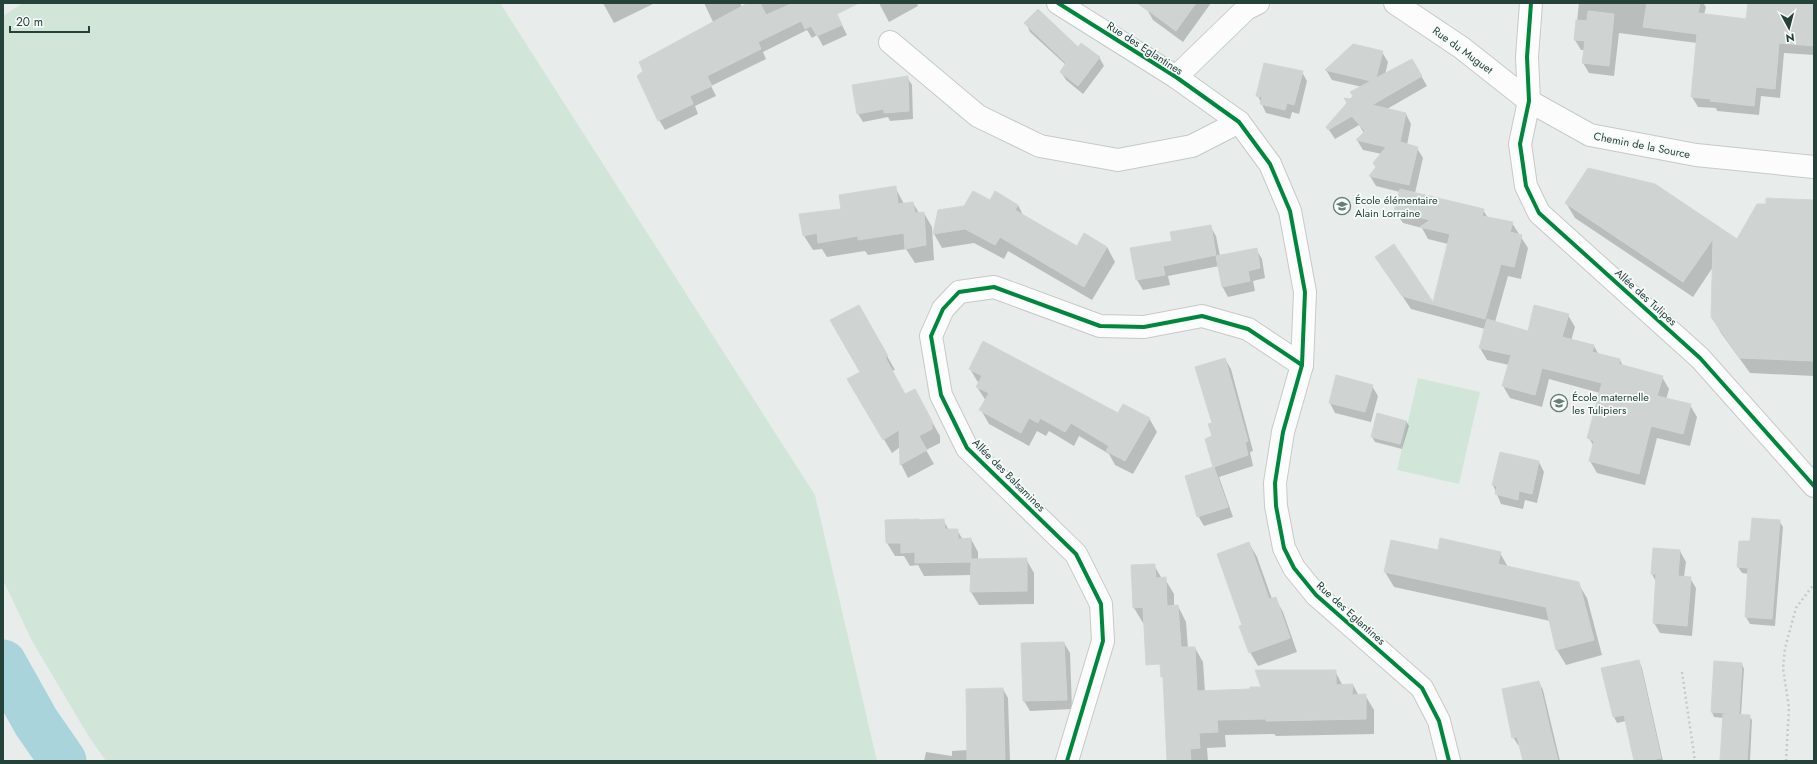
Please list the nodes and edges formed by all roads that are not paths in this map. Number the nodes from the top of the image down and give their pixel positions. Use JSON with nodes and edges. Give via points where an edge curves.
{"nodes":[{"id":1,"x":1058,"y":3,"type":"edge"},
{"id":2,"x":1395,"y":3,"type":"edge"},
{"id":3,"x":1531,"y":3,"type":"edge"},
{"id":4,"x":1247,"y":5,"type":"edge"},
{"id":5,"x":890,"y":42,"type":"dead end"},
{"id":6,"x":1176,"y":77,"type":"junction"},
{"id":7,"x":1529,"y":101,"type":"junction"},
{"id":8,"x":1238,"y":122,"type":"junction"},
{"id":9,"x":1814,"y":167,"type":"edge"},
{"id":10,"x":1302,"y":365,"type":"junction"},
{"id":11,"x":1814,"y":486,"type":"edge"},
{"id":12,"x":1067,"y":761,"type":"edge"},
{"id":13,"x":1449,"y":761,"type":"edge"}],
"edges":[{"from":1,"to":6,"type":"street","name":"Rue des Eglantines"},
{"from":2,"to":7,"type":"street","name":"Rue du Muguet","via":[[1462,48]]},
{"from":3,"to":7,"type":"street","via":[[1527,57]]},
{"from":4,"to":6,"type":"street"},
{"from":5,"to":8,"type":"street","via":[[978,116],[1040,146],[1118,160],[1192,146]]},
{"from":6,"to":8,"type":"street","name":"Rue des Eglantines"},
{"from":7,"to":9,"type":"street","name":"Chemin de la Source","via":[[1590,135],[1696,155]]},
{"from":7,"to":11,"type":"street","name":"Allée des Tulipes","via":[[1520,144],[1526,186],[1539,214],[1700,358]]},
{"from":8,"to":10,"type":"street","name":"Rue des Eglantines","via":[[1270,164],[1290,211],[1305,292]]},
{"from":10,"to":12,"type":"street","name":"Allée des Balsamines","via":[[1248,328],[1202,316],[1144,327],[1100,326],[994,286],[959,292],[943,309],[931,336],[941,395],[967,448],[1076,554],[1101,604],[1103,641]]},
{"from":10,"to":13,"type":"street","name":"Rue des Eglantines","via":[[1283,432],[1275,483],[1276,506],[1284,548],[1294,568],[1316,595],[1422,688],[1439,721]]}]}
